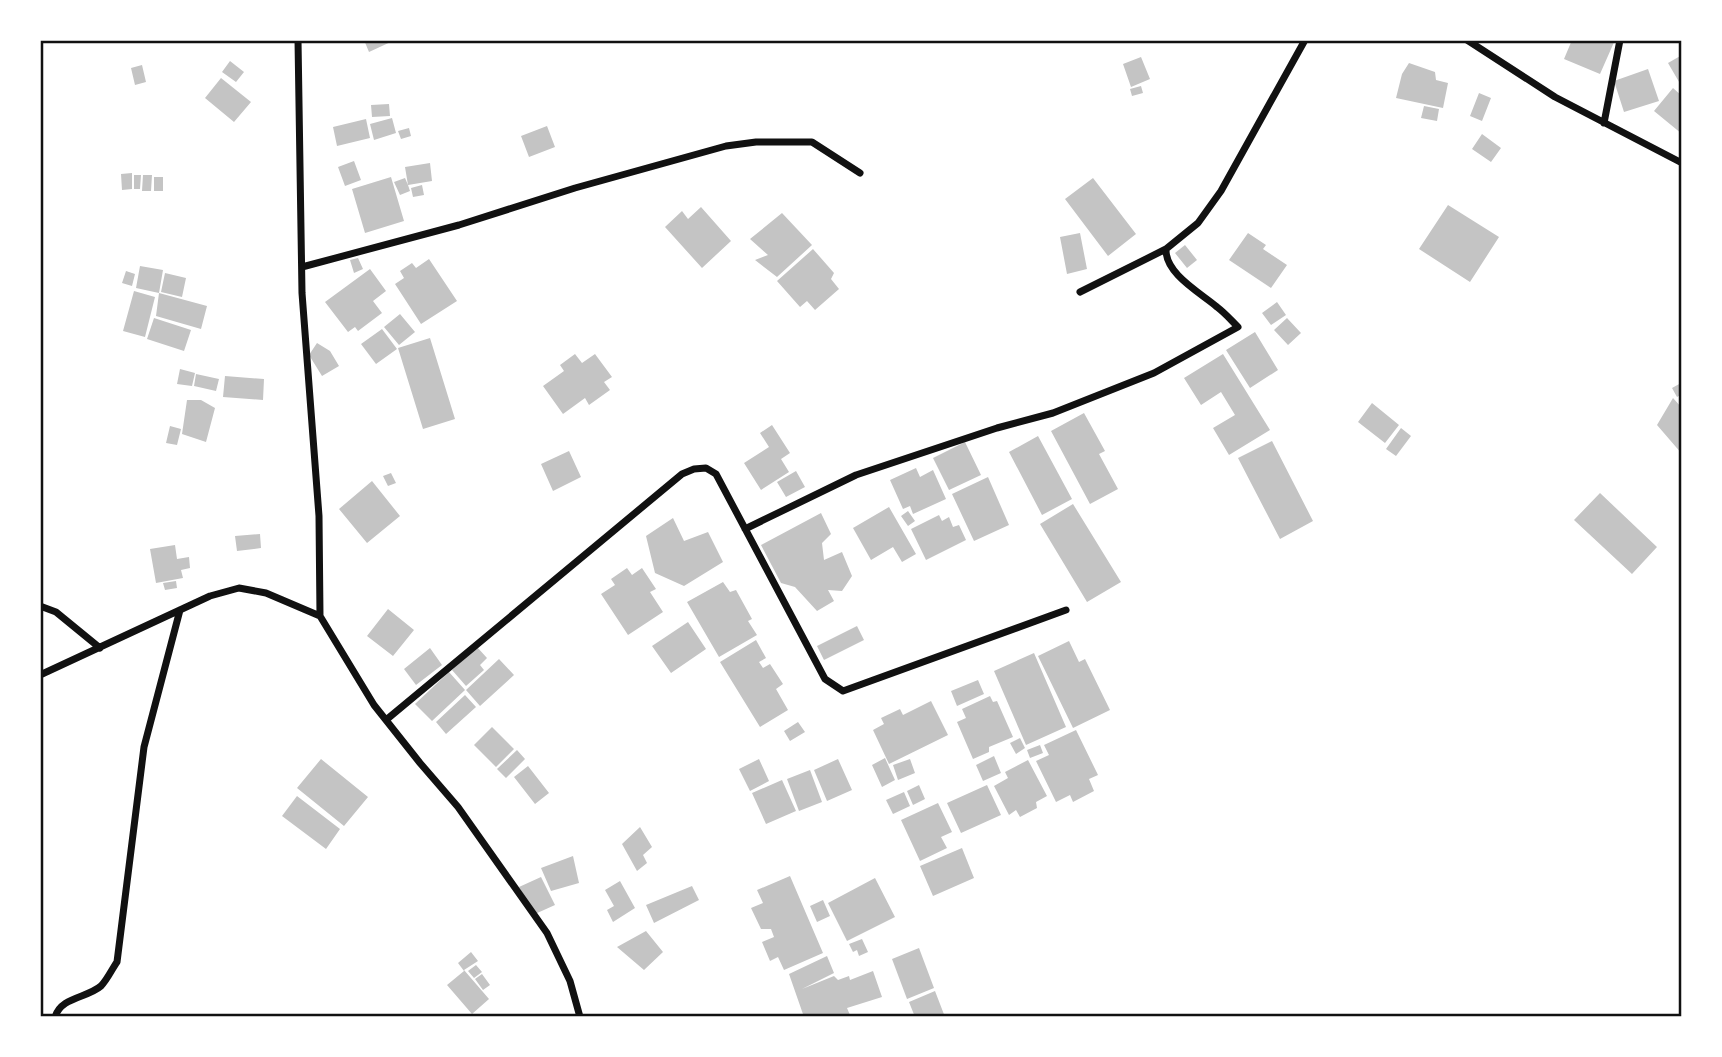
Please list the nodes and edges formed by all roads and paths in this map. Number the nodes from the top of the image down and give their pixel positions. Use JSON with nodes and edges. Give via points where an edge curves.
{"nodes":[{"id":1,"x":298,"y":40,"type":"edge"},
{"id":2,"x":1305,"y":40,"type":"edge"},
{"id":3,"x":1467,"y":40,"type":"edge"},
{"id":4,"x":1620,"y":40,"type":"edge"},
{"id":5,"x":1604,"y":123,"type":"junction"},
{"id":6,"x":1682,"y":163,"type":"edge"},
{"id":7,"x":860,"y":173,"type":"dead end"},
{"id":8,"x":1166,"y":249,"type":"junction"},
{"id":9,"x":302,"y":267,"type":"junction"},
{"id":10,"x":1080,"y":292,"type":"dead end"},
{"id":11,"x":746,"y":529,"type":"junction"},
{"id":12,"x":40,"y":606,"type":"edge"},
{"id":13,"x":180,"y":610,"type":"junction"},
{"id":14,"x":1066,"y":610,"type":"dead end"},
{"id":15,"x":320,"y":616,"type":"junction"},
{"id":16,"x":100,"y":648,"type":"junction"},
{"id":17,"x":40,"y":675,"type":"edge"},
{"id":18,"x":386,"y":720,"type":"junction"},
{"id":19,"x":55,"y":1017,"type":"edge"},
{"id":20,"x":580,"y":1017,"type":"edge"}],
"edges":[{"from":1,"to":9,"type":"street"},
{"from":2,"to":8,"type":"street","via":[[1221,191],[1198,223]]},
{"from":3,"to":5,"type":"street"},
{"from":4,"to":5,"type":"street"},
{"from":5,"to":6,"type":"street"},
{"from":7,"to":9,"type":"street","via":[[812,142],[726,146]]},
{"from":8,"to":10,"type":"street"},
{"from":8,"to":11,"type":"street","via":[[1165,257],[1186,285],[1238,327],[1154,373],[1053,413],[856,475]]},
{"from":9,"to":15,"type":"street"},
{"from":11,"to":14,"type":"street","via":[[825,679],[843,691]]},
{"from":11,"to":18,"type":"street","via":[[716,474],[706,467],[682,474]]},
{"from":12,"to":16,"type":"street","via":[[55,612]]},
{"from":13,"to":15,"type":"street","via":[[239,588],[266,593]]},
{"from":13,"to":16,"type":"street"},
{"from":13,"to":19,"type":"street","via":[[144,747],[117,962],[101,986],[72,999]]},
{"from":15,"to":18,"type":"street"},
{"from":16,"to":17,"type":"street"},
{"from":18,"to":20,"type":"street","via":[[458,807],[547,933],[570,981]]}]}
